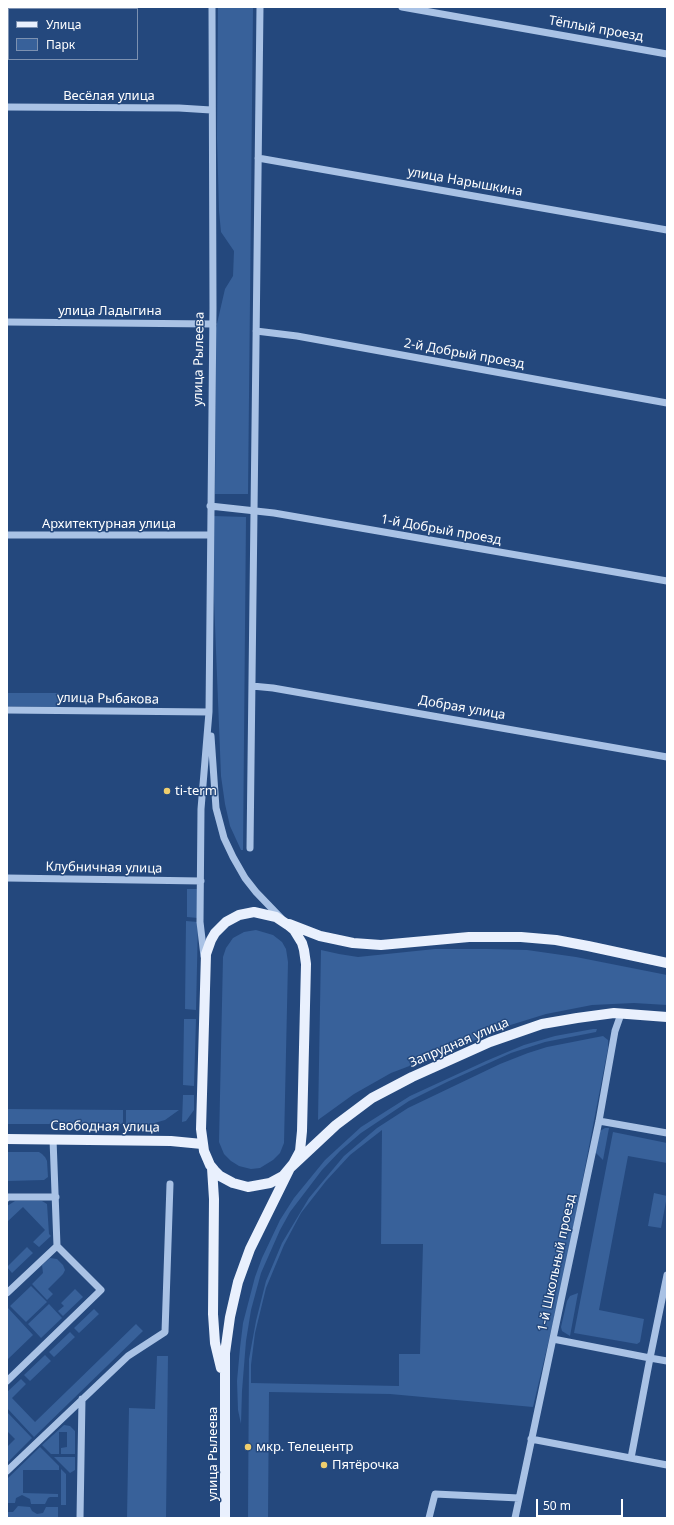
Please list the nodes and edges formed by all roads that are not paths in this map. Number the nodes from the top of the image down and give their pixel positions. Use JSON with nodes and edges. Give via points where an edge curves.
{"nodes":[{"id":1,"x":212,"y":7,"type":"edge"},
{"id":2,"x":260,"y":7,"type":"edge"},
{"id":3,"x":402,"y":7,"type":"edge"},
{"id":4,"x":667,"y":54,"type":"edge"},
{"id":5,"x":7,"y":107,"type":"edge"},
{"id":6,"x":211,"y":110,"type":"junction"},
{"id":7,"x":258,"y":158,"type":"junction"},
{"id":8,"x":667,"y":230,"type":"edge"},
{"id":9,"x":7,"y":322,"type":"edge"},
{"id":10,"x":212,"y":324,"type":"junction"},
{"id":11,"x":256,"y":331,"type":"junction"},
{"id":12,"x":667,"y":403,"type":"edge"},
{"id":13,"x":210,"y":506,"type":"junction"},
{"id":14,"x":254,"y":510,"type":"junction"},
{"id":15,"x":7,"y":535,"type":"edge"},
{"id":16,"x":210,"y":536,"type":"junction"},
{"id":17,"x":667,"y":581,"type":"edge"},
{"id":18,"x":252,"y":686,"type":"junction"},
{"id":19,"x":7,"y":710,"type":"edge"},
{"id":20,"x":209,"y":712,"type":"junction"},
{"id":21,"x":667,"y":757,"type":"edge"},
{"id":22,"x":250,"y":848,"type":"dead end"},
{"id":23,"x":7,"y":878,"type":"edge"},
{"id":24,"x":201,"y":881,"type":"junction"},
{"id":25,"x":285,"y":922,"type":"junction"},
{"id":26,"x":205,"y":963,"type":"junction"},
{"id":27,"x":667,"y":964,"type":"edge"},
{"id":28,"x":621,"y":1014,"type":"junction"},
{"id":29,"x":667,"y":1017,"type":"edge"},
{"id":30,"x":599,"y":1120,"type":"junction"},
{"id":31,"x":667,"y":1133,"type":"edge"},
{"id":32,"x":7,"y":1138,"type":"edge"},
{"id":33,"x":53,"y":1139,"type":"junction"},
{"id":34,"x":202,"y":1144,"type":"junction"},
{"id":35,"x":212,"y":1168,"type":"junction"},
{"id":36,"x":290,"y":1168,"type":"junction"},
{"id":37,"x":170,"y":1184,"type":"dead end"},
{"id":38,"x":56,"y":1197,"type":"junction"},
{"id":39,"x":7,"y":1198,"type":"edge"},
{"id":40,"x":57,"y":1246,"type":"junction"},
{"id":41,"x":667,"y":1275,"type":"edge"},
{"id":42,"x":7,"y":1293,"type":"edge"},
{"id":43,"x":553,"y":1339,"type":"junction"},
{"id":44,"x":650,"y":1358,"type":"junction"},
{"id":45,"x":667,"y":1361,"type":"edge"},
{"id":46,"x":7,"y":1381,"type":"edge"},
{"id":47,"x":226,"y":1390,"type":"junction"},
{"id":48,"x":82,"y":1399,"type":"junction"},
{"id":49,"x":531,"y":1438,"type":"junction"},
{"id":50,"x":631,"y":1458,"type":"junction"},
{"id":51,"x":667,"y":1465,"type":"edge"},
{"id":52,"x":7,"y":1471,"type":"edge"},
{"id":53,"x":519,"y":1498,"type":"junction"},
{"id":54,"x":80,"y":1518,"type":"edge"},
{"id":55,"x":225,"y":1518,"type":"edge"},
{"id":56,"x":429,"y":1518,"type":"edge"},
{"id":57,"x":515,"y":1518,"type":"edge"}],
"edges":[{"from":1,"to":6,"type":"street","name":"улица Рылеева"},
{"from":2,"to":7,"type":"street"},
{"from":3,"to":4,"type":"street","name":"Тёплый проезд"},
{"from":5,"to":6,"type":"street","name":"Весёлая улица"},
{"from":6,"to":10,"type":"street","name":"улица Рылеева"},
{"from":7,"to":8,"type":"street","name":"улица Нарышкина"},
{"from":7,"to":11,"type":"street"},
{"from":9,"to":10,"type":"street","name":"улица Ладыгина"},
{"from":10,"to":13,"type":"street","name":"улица Рылеева"},
{"from":11,"to":12,"type":"street","name":"2-й Добрый проезд","via":[[297,336]]},
{"from":11,"to":14,"type":"street"},
{"from":13,"to":14,"type":"street","name":"1-й Добрый проезд"},
{"from":13,"to":16,"type":"street","name":"улица Рылеева"},
{"from":14,"to":17,"type":"street","name":"1-й Добрый проезд"},
{"from":14,"to":18,"type":"street"},
{"from":15,"to":16,"type":"street","name":"Архитектурная улица"},
{"from":16,"to":20,"type":"street","name":"улица Рылеева"},
{"from":18,"to":21,"type":"street","name":"Добрая улица"},
{"from":18,"to":22,"type":"street"},
{"from":19,"to":20,"type":"street","name":"улица Рыбакова"},
{"from":20,"to":24,"type":"street","name":"улица Рылеева","via":[[201,810]]},
{"from":20,"to":25,"type":"street","name":"улица Рылеева","via":[[214,793],[227,845],[256,892]]},
{"from":23,"to":24,"type":"street","name":"Клубничная улица"},
{"from":24,"to":26,"type":"street","name":"улица Рылеева","via":[[200,922]]},
{"from":25,"to":26,"type":"main road","via":[[261,913],[246,913],[232,918],[211,940]]},
{"from":25,"to":27,"type":"main road","via":[[320,936],[353,943],[381,945],[464,937],[521,937],[573,943]]},
{"from":25,"to":36,"type":"main road","via":[[302,943],[306,964],[301,1143],[297,1158]]},
{"from":26,"to":34,"type":"main road"},
{"from":28,"to":29,"type":"main road","name":"Запрудная улица"},
{"from":28,"to":30,"type":"street","name":"1-й Школьный проезд","via":[[614,1031]]},
{"from":28,"to":36,"type":"main road","name":"Запрудная улица","via":[[571,1018],[524,1029],[412,1077],[350,1114]]},
{"from":30,"to":31,"type":"street"},
{"from":30,"to":43,"type":"street","name":"1-й Школьный проезд"},
{"from":32,"to":33,"type":"main road","name":"Свободная улица"},
{"from":33,"to":34,"type":"main road","name":"Свободная улица"},
{"from":33,"to":38,"type":"street"},
{"from":34,"to":35,"type":"main road"},
{"from":35,"to":36,"type":"main road","name":"Запрудная улица","via":[[227,1180],[248,1187],[270,1183],[283,1176]]},
{"from":35,"to":47,"type":"main road","via":[[213,1314],[215,1343]]},
{"from":36,"to":47,"type":"main road","via":[[257,1233],[238,1282],[226,1343]]},
{"from":37,"to":48,"type":"street","via":[[165,1332],[128,1356]]},
{"from":38,"to":39,"type":"street"},
{"from":38,"to":40,"type":"street"},
{"from":40,"to":42,"type":"street"},
{"from":40,"to":46,"type":"street","via":[[101,1290]]},
{"from":41,"to":44,"type":"street"},
{"from":43,"to":44,"type":"street"},
{"from":43,"to":49,"type":"street","name":"1-й Школьный проезд"},
{"from":44,"to":45,"type":"street"},
{"from":44,"to":50,"type":"street"},
{"from":47,"to":55,"type":"main road","name":"улица Рылеева"},
{"from":48,"to":52,"type":"street"},
{"from":48,"to":54,"type":"street"},
{"from":49,"to":50,"type":"street"},
{"from":49,"to":53,"type":"street","name":"1-й Школьный проезд"},
{"from":50,"to":51,"type":"street"},
{"from":53,"to":56,"type":"street","via":[[435,1494]]},
{"from":53,"to":57,"type":"street","name":"1-й Школьный проезд"}]}
